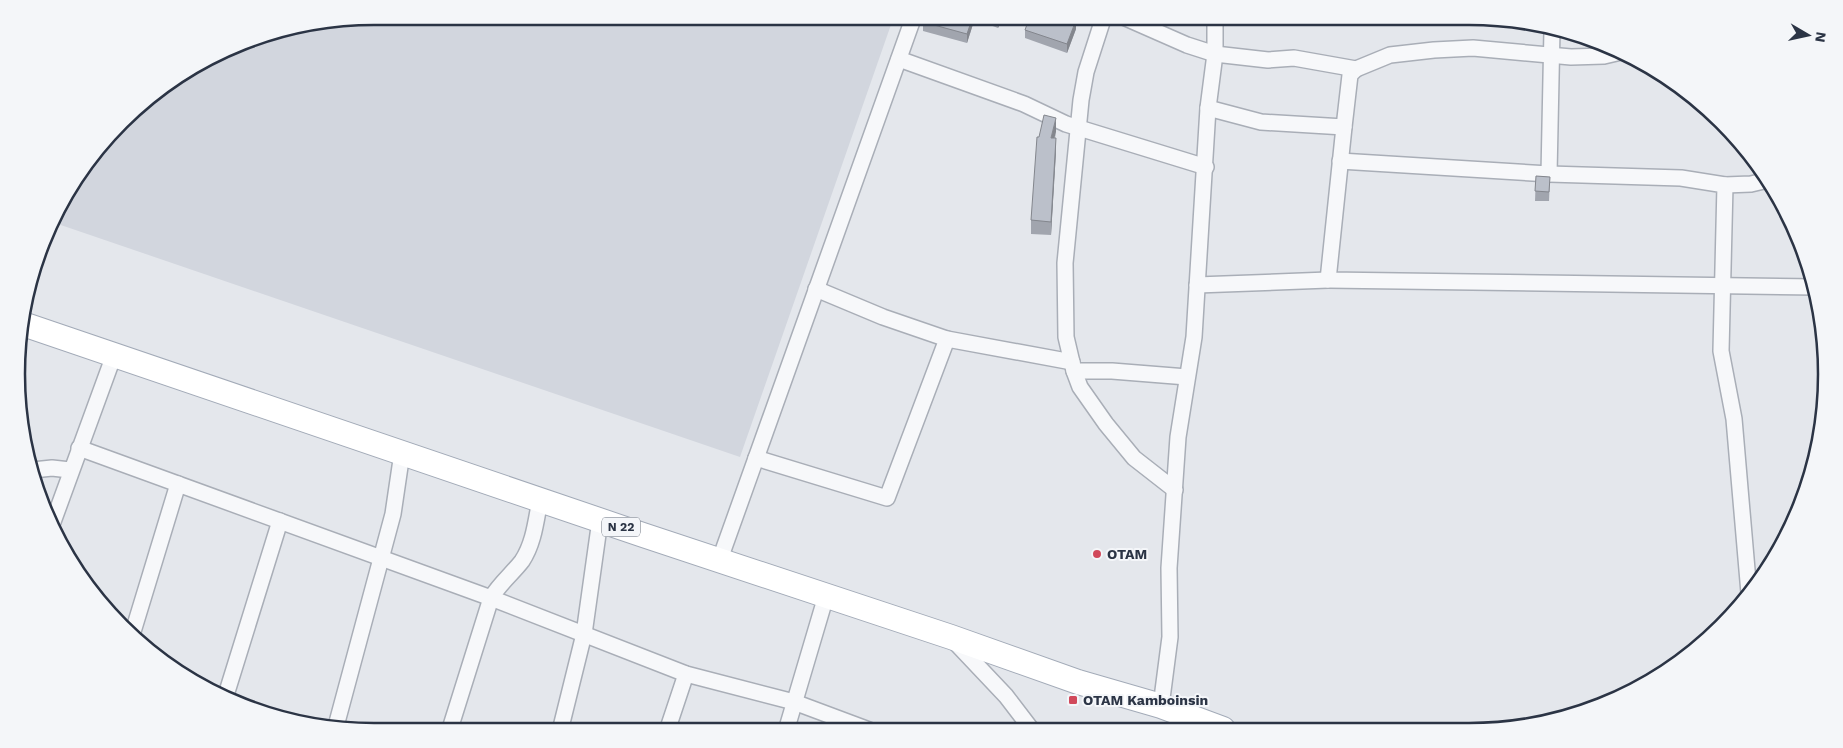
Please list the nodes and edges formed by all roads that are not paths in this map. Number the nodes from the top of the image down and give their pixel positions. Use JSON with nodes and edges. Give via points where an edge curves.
{"nodes":[{"id":1,"x":911,"y":25,"type":"edge"},
{"id":2,"x":1101,"y":25,"type":"edge"},
{"id":3,"x":1142,"y":25,"type":"edge"},
{"id":4,"x":1215,"y":25,"type":"edge"},
{"id":5,"x":1552,"y":35,"type":"edge"},
{"id":6,"x":1214,"y":54,"type":"junction"},
{"id":7,"x":1553,"y":55,"type":"junction"},
{"id":8,"x":1609,"y":55,"type":"edge"},
{"id":9,"x":899,"y":59,"type":"junction"},
{"id":10,"x":1356,"y":69,"type":"junction"},
{"id":11,"x":1208,"y":108,"type":"junction"},
{"id":12,"x":1344,"y":126,"type":"junction"},
{"id":13,"x":1080,"y":129,"type":"junction"},
{"id":14,"x":1340,"y":161,"type":"junction"},
{"id":15,"x":1206,"y":166,"type":"junction"},
{"id":16,"x":1549,"y":174,"type":"junction"},
{"id":17,"x":1760,"y":182,"type":"edge"},
{"id":18,"x":1725,"y":185,"type":"junction"},
{"id":19,"x":1328,"y":280,"type":"junction"},
{"id":20,"x":1197,"y":285,"type":"junction"},
{"id":21,"x":1724,"y":287,"type":"junction"},
{"id":22,"x":1807,"y":287,"type":"edge"},
{"id":23,"x":816,"y":289,"type":"junction"},
{"id":24,"x":28,"y":326,"type":"edge"},
{"id":25,"x":947,"y":339,"type":"junction"},
{"id":26,"x":114,"y":355,"type":"junction"},
{"id":27,"x":1073,"y":367,"type":"junction"},
{"id":28,"x":1187,"y":377,"type":"junction"},
{"id":29,"x":79,"y":448,"type":"junction"},
{"id":30,"x":402,"y":453,"type":"junction"},
{"id":31,"x":756,"y":458,"type":"junction"},
{"id":32,"x":39,"y":469,"type":"edge"},
{"id":33,"x":70,"y":470,"type":"junction"},
{"id":34,"x":178,"y":484,"type":"junction"},
{"id":35,"x":1175,"y":490,"type":"junction"},
{"id":36,"x":540,"y":500,"type":"junction"},
{"id":37,"x":55,"y":515,"type":"edge"},
{"id":38,"x":600,"y":520,"type":"junction"},
{"id":39,"x":280,"y":521,"type":"junction"},
{"id":40,"x":382,"y":557,"type":"junction"},
{"id":41,"x":720,"y":559,"type":"junction"},
{"id":42,"x":1748,"y":583,"type":"edge"},
{"id":43,"x":826,"y":596,"type":"junction"},
{"id":44,"x":491,"y":598,"type":"junction"},
{"id":45,"x":134,"y":627,"type":"edge"},
{"id":46,"x":584,"y":634,"type":"junction"},
{"id":47,"x":950,"y":637,"type":"junction"},
{"id":48,"x":686,"y":674,"type":"junction"},
{"id":49,"x":227,"y":690,"type":"edge"},
{"id":50,"x":794,"y":702,"type":"junction"},
{"id":51,"x":1161,"y":706,"type":"junction"},
{"id":52,"x":337,"y":721,"type":"edge"},
{"id":53,"x":452,"y":723,"type":"edge"},
{"id":54,"x":562,"y":723,"type":"edge"},
{"id":55,"x":670,"y":723,"type":"edge"},
{"id":56,"x":788,"y":723,"type":"edge"},
{"id":57,"x":850,"y":723,"type":"edge"},
{"id":58,"x":1027,"y":723,"type":"edge"},
{"id":59,"x":1205,"y":723,"type":"edge"}],
"edges":[{"from":1,"to":9,"type":"street"},
{"from":2,"to":13,"type":"street","via":[[1086,72]]},
{"from":3,"to":6,"type":"street"},
{"from":4,"to":6,"type":"street"},
{"from":5,"to":7,"type":"street"},
{"from":6,"to":10,"type":"street","via":[[1268,60],[1294,58]]},
{"from":6,"to":11,"type":"street"},
{"from":7,"to":8,"type":"street"},
{"from":7,"to":10,"type":"street","via":[[1473,48],[1434,50],[1390,55]]},
{"from":7,"to":16,"type":"street"},
{"from":9,"to":13,"type":"street","via":[[1024,104]]},
{"from":9,"to":23,"type":"street"},
{"from":10,"to":12,"type":"street","via":[[1348,80]]},
{"from":11,"to":12,"type":"street","via":[[1261,122]]},
{"from":11,"to":15,"type":"street"},
{"from":12,"to":14,"type":"street"},
{"from":13,"to":15,"type":"street"},
{"from":13,"to":27,"type":"street","via":[[1065,263],[1065,321]]},
{"from":14,"to":16,"type":"street"},
{"from":14,"to":19,"type":"street"},
{"from":15,"to":20,"type":"street"},
{"from":16,"to":18,"type":"street","via":[[1680,178]]},
{"from":17,"to":18,"type":"street"},
{"from":18,"to":21,"type":"street"},
{"from":19,"to":20,"type":"street"},
{"from":19,"to":21,"type":"street"},
{"from":20,"to":28,"type":"street","via":[[1194,337]]},
{"from":21,"to":22,"type":"street"},
{"from":21,"to":42,"type":"street","via":[[1721,351],[1734,419]]},
{"from":23,"to":25,"type":"street"},
{"from":23,"to":31,"type":"street"},
{"from":24,"to":26,"type":"main road","number":"N 22"},
{"from":25,"to":27,"type":"street"},
{"from":25,"to":31,"type":"street","via":[[887,498]]},
{"from":26,"to":29,"type":"street"},
{"from":26,"to":30,"type":"main road","number":"N 22"},
{"from":27,"to":28,"type":"street"},
{"from":27,"to":35,"type":"street","via":[[1080,386],[1095,409],[1134,458]]},
{"from":28,"to":35,"type":"street","via":[[1178,437]]},
{"from":29,"to":33,"type":"street"},
{"from":29,"to":34,"type":"street"},
{"from":30,"to":36,"type":"main road","number":"N 22"},
{"from":30,"to":40,"type":"street","via":[[393,514]]},
{"from":31,"to":41,"type":"street"},
{"from":32,"to":33,"type":"street"},
{"from":33,"to":37,"type":"street"},
{"from":34,"to":39,"type":"street"},
{"from":34,"to":45,"type":"street"},
{"from":35,"to":51,"type":"street","via":[[1169,568],[1170,637]]},
{"from":36,"to":38,"type":"main road","number":"N 22"},
{"from":36,"to":44,"type":"street","via":[[531,544],[522,561]]},
{"from":38,"to":41,"type":"main road","number":"N 22"},
{"from":38,"to":46,"type":"street"},
{"from":39,"to":40,"type":"street"},
{"from":39,"to":49,"type":"street"},
{"from":40,"to":44,"type":"street"},
{"from":40,"to":52,"type":"street"},
{"from":41,"to":43,"type":"main road","number":"N 22"},
{"from":43,"to":47,"type":"main road","number":"N 22"},
{"from":43,"to":50,"type":"street"},
{"from":44,"to":46,"type":"street"},
{"from":44,"to":53,"type":"street"},
{"from":46,"to":48,"type":"street"},
{"from":46,"to":54,"type":"street"},
{"from":47,"to":51,"type":"main road","number":"N 22","via":[[1078,682]]},
{"from":47,"to":58,"type":"street","via":[[1006,696]]},
{"from":48,"to":50,"type":"street"},
{"from":48,"to":55,"type":"street"},
{"from":50,"to":56,"type":"street"},
{"from":50,"to":57,"type":"street"},
{"from":51,"to":59,"type":"main road","number":"N 22"}]}
